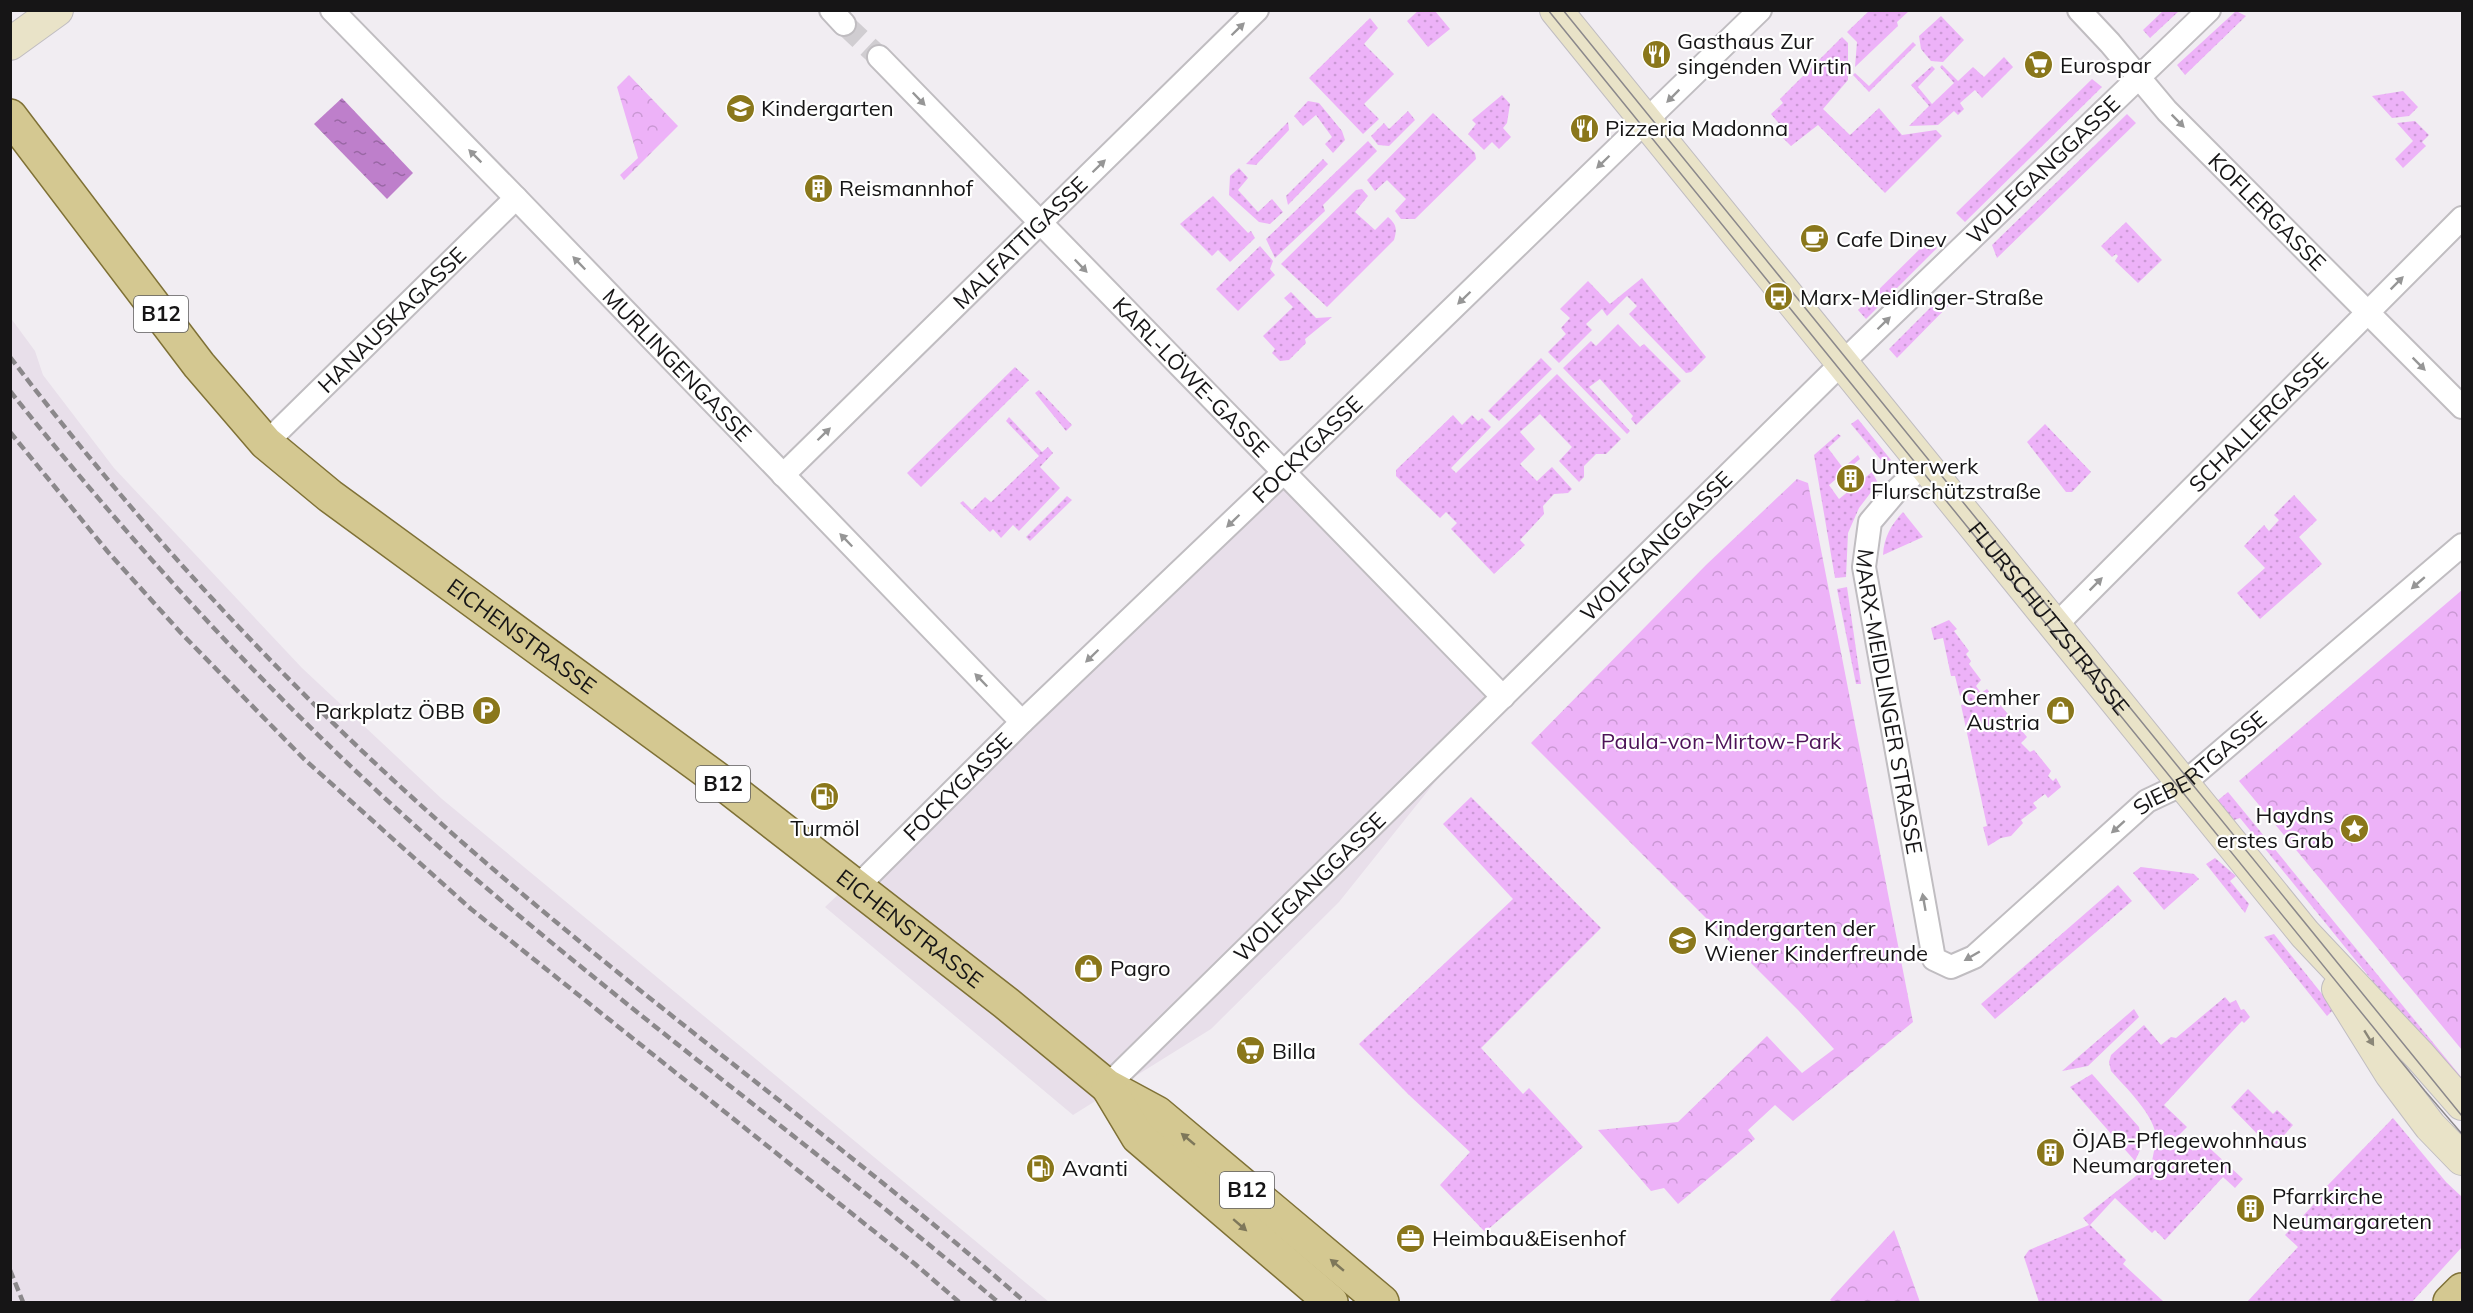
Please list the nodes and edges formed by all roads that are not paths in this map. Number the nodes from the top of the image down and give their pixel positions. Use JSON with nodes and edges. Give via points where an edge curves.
{"nodes":[{"id":1,"x":57,"y":10,"type":"edge"},
{"id":2,"x":332,"y":10,"type":"edge"},
{"id":3,"x":1257,"y":10,"type":"edge"},
{"id":4,"x":1556,"y":10,"type":"edge"},
{"id":5,"x":1760,"y":10,"type":"edge"},
{"id":6,"x":2079,"y":10,"type":"edge"},
{"id":7,"x":2209,"y":10,"type":"edge"},
{"id":8,"x":10,"y":44,"type":"edge"},
{"id":9,"x":879,"y":57,"type":"tunnel mouth"},
{"id":10,"x":2139,"y":77,"type":"junction"},
{"id":11,"x":10,"y":116,"type":"edge"},
{"id":12,"x":1646,"y":122,"type":"junction"},
{"id":13,"x":516,"y":198,"type":"junction"},
{"id":14,"x":2463,"y":218,"type":"edge"},
{"id":15,"x":1040,"y":224,"type":"junction"},
{"id":16,"x":2368,"y":311,"type":"junction"},
{"id":17,"x":1842,"y":363,"type":"junction"},
{"id":18,"x":2463,"y":407,"type":"edge"},
{"id":19,"x":266,"y":443,"type":"junction"},
{"id":20,"x":1924,"y":464,"type":"junction"},
{"id":21,"x":1283,"y":473,"type":"junction"},
{"id":22,"x":783,"y":475,"type":"junction"},
{"id":23,"x":2463,"y":545,"type":"edge"},
{"id":24,"x":2055,"y":626,"type":"junction"},
{"id":25,"x":1503,"y":698,"type":"junction"},
{"id":26,"x":1022,"y":722,"type":"junction"},
{"id":27,"x":2183,"y":784,"type":"junction"},
{"id":28,"x":856,"y":887,"type":"junction"},
{"id":29,"x":2305,"y":934,"type":"junction"},
{"id":30,"x":1934,"y":959,"type":"joint"},
{"id":31,"x":1107,"y":1086,"type":"junction"},
{"id":32,"x":2463,"y":1104,"type":"edge"},
{"id":33,"x":2463,"y":1159,"type":"edge"},
{"id":34,"x":2463,"y":1290,"type":"edge"},
{"id":35,"x":1331,"y":1302,"type":"edge"},
{"id":36,"x":1382,"y":1302,"type":"edge"},
{"id":37,"x":2450,"y":1302,"type":"edge"}],
"edges":[{"from":1,"to":8,"type":"street"},
{"from":13,"to":2,"type":"street","name":"MURLINGENGASSE","one_way":true},
{"from":15,"to":3,"type":"street","name":"MALFATTIGASSE","one_way":true},
{"from":4,"to":12,"type":"street","name":"FLURSCHÜTZSTRASSE"},
{"from":5,"to":12,"type":"street","name":"FOCKYGASSE","one_way":true},
{"from":6,"to":10,"type":"street","name":"KOFLERGASSE"},
{"from":7,"to":10,"type":"street","name":"WOLFGANGGASSE"},
{"from":9,"to":15,"type":"street","name":"KARL-LÖWE-GASSE","one_way":true},
{"from":10,"to":16,"type":"street","name":"KOFLERGASSE","one_way":true,"via":[[2168,111]]},
{"from":17,"to":10,"type":"street","name":"WOLFGANGGASSE","one_way":true},
{"from":11,"to":19,"type":"main road","name":"EICHENSTRASSE","number":"B12","via":[[199,365]]},
{"from":12,"to":17,"type":"street","name":"FLURSCHÜTZSTRASSE"},
{"from":12,"to":21,"type":"street","name":"FOCKYGASSE","one_way":true},
{"from":13,"to":19,"type":"street","name":"HANAUSKAGASSE"},
{"from":22,"to":13,"type":"street","name":"MURLINGENGASSE","one_way":true},
{"from":16,"to":14,"type":"street","name":"SCHALLERGASSE","one_way":true},
{"from":15,"to":21,"type":"street","name":"KARL-LÖWE-GASSE","one_way":true},
{"from":22,"to":15,"type":"street","name":"MALFATTIGASSE","one_way":true},
{"from":16,"to":18,"type":"street","name":"KOFLERGASSE","one_way":true},
{"from":24,"to":16,"type":"street","name":"SCHALLERGASSE","one_way":true},
{"from":17,"to":20,"type":"street","name":"FLURSCHÜTZSTRASSE"},
{"from":17,"to":25,"type":"street","name":"WOLFGANGGASSE"},
{"from":19,"to":28,"type":"main road","name":"EICHENSTRASSE","number":"B12","via":[[330,496],[720,781]]},
{"from":20,"to":24,"type":"street","name":"FLURSCHÜTZSTRASSE"},
{"from":30,"to":20,"type":"street","name":"MARX-MEIDLINGER STRASSE","one_way":true,"via":[[1864,567],[1869,522]]},
{"from":21,"to":25,"type":"street","name":"KARL-LÖWE-GASSE"},
{"from":21,"to":26,"type":"street","name":"FOCKYGASSE","one_way":true},
{"from":26,"to":22,"type":"street","name":"MURLINGENGASSE","one_way":true},
{"from":23,"to":27,"type":"street","name":"SIEBERTGASSE","one_way":true},
{"from":24,"to":27,"type":"street","name":"FLURSCHÜTZSTRASSE"},
{"from":25,"to":31,"type":"street","name":"WOLFGANGGASSE"},
{"from":26,"to":28,"type":"street","name":"FOCKYGASSE"},
{"from":27,"to":29,"type":"street","name":"FLURSCHÜTZSTRASSE"},
{"from":27,"to":30,"type":"street","name":"SIEBERTGASSE","one_way":true,"via":[[2147,801],[1974,957],[1951,967]]},
{"from":28,"to":31,"type":"main road","name":"EICHENSTRASSE","number":"B12"},
{"from":29,"to":32,"type":"street","name":"FLURSCHÜTZSTRASSE"},
{"from":29,"to":33,"type":"street","one_way":true,"via":[[2391,1074],[2430,1126]]},
{"from":31,"to":35,"type":"main road","name":"EICHENSTRASSE","number":"B12","one_way":true,"via":[[1138,1137]]},
{"from":36,"to":31,"type":"main road","name":"EICHENSTRASSE","number":"B12","one_way":true,"via":[[1157,1113]]},
{"from":34,"to":37,"type":"main road"}]}
